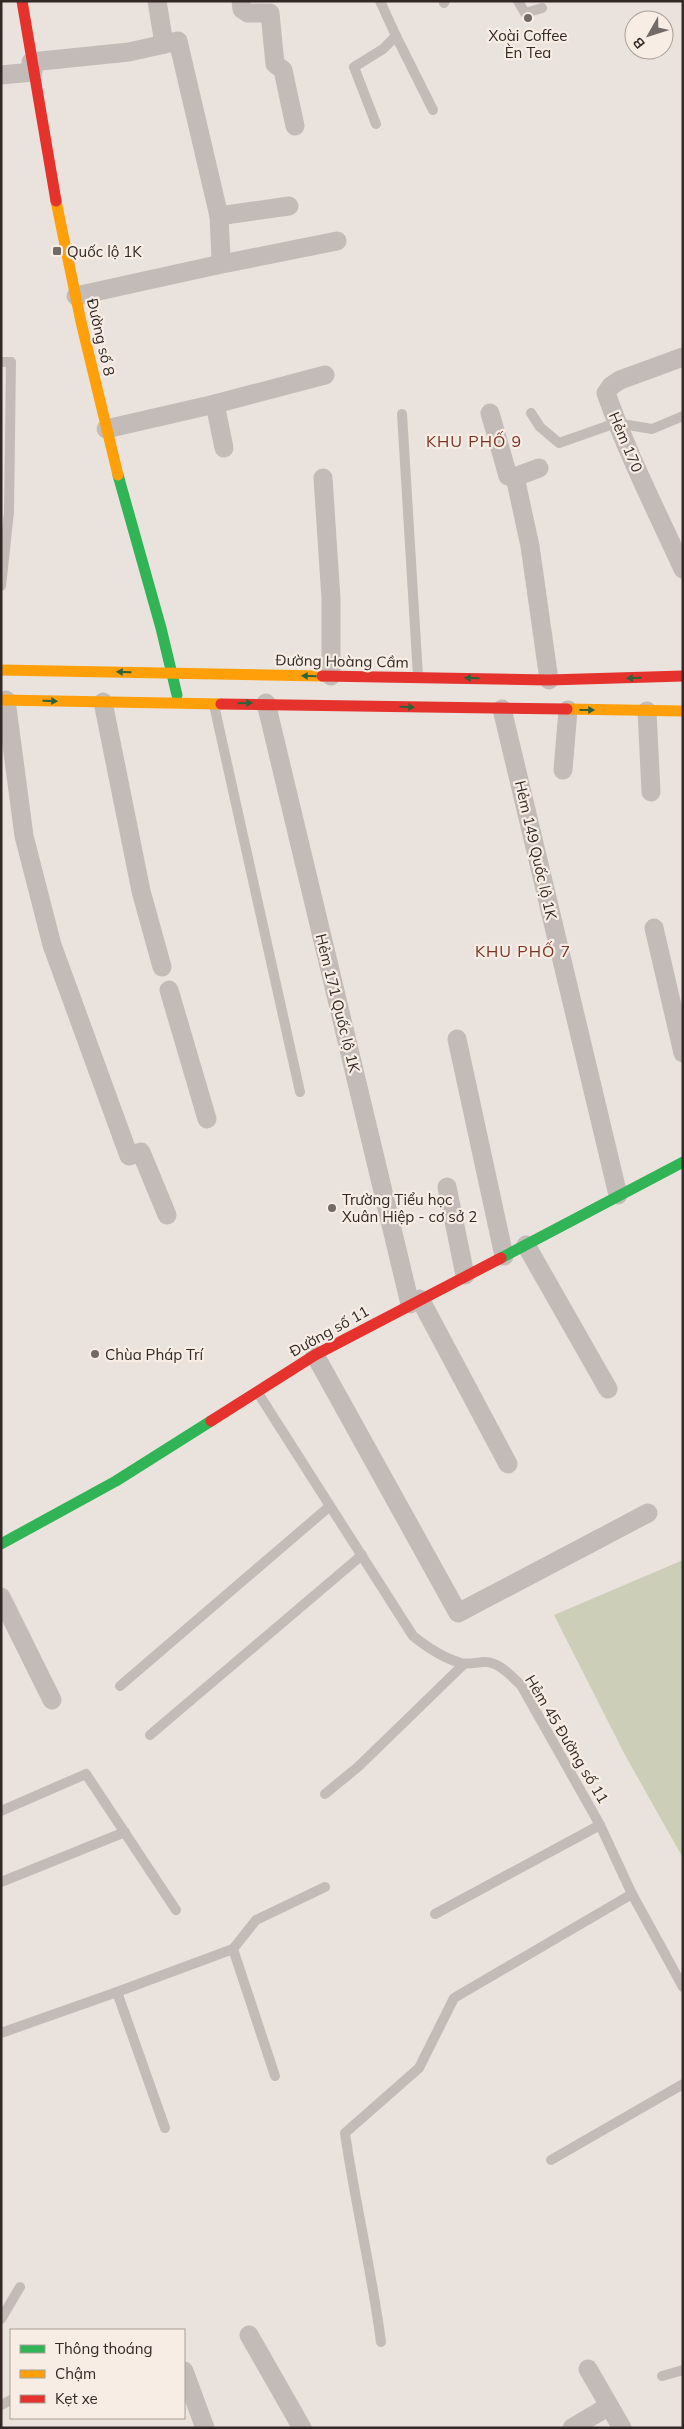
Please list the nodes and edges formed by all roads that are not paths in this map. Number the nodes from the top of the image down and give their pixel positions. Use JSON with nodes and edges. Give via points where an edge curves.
{"nodes":[{"id":1,"x":22,"y":1,"type":"edge"},
{"id":2,"x":157,"y":1,"type":"edge"},
{"id":3,"x":241,"y":1,"type":"edge"},
{"id":4,"x":380,"y":1,"type":"edge"},
{"id":5,"x":518,"y":1,"type":"edge"},
{"id":6,"x":542,"y":8,"type":"dead end"},
{"id":7,"x":396,"y":36,"type":"junction"},
{"id":8,"x":171,"y":43,"type":"junction"},
{"id":9,"x":32,"y":67,"type":"junction"},
{"id":10,"x":1,"y":75,"type":"edge"},
{"id":11,"x":433,"y":110,"type":"dead end"},
{"id":12,"x":376,"y":124,"type":"dead end"},
{"id":13,"x":295,"y":126,"type":"dead end"},
{"id":14,"x":289,"y":206,"type":"dead end"},
{"id":15,"x":219,"y":216,"type":"junction"},
{"id":16,"x":337,"y":241,"type":"dead end"},
{"id":17,"x":218,"y":264,"type":"junction"},
{"id":18,"x":76,"y":296,"type":"junction"},
{"id":19,"x":683,"y":357,"type":"edge"},
{"id":20,"x":1,"y":362,"type":"edge"},
{"id":21,"x":326,"y":375,"type":"dead end"},
{"id":22,"x":215,"y":404,"type":"junction"},
{"id":23,"x":490,"y":413,"type":"dead end"},
{"id":24,"x":532,"y":413,"type":"dead end"},
{"id":25,"x":402,"y":414,"type":"dead end"},
{"id":26,"x":683,"y":416,"type":"edge"},
{"id":27,"x":616,"y":423,"type":"junction"},
{"id":28,"x":106,"y":429,"type":"junction"},
{"id":29,"x":224,"y":448,"type":"dead end"},
{"id":30,"x":539,"y":468,"type":"dead end"},
{"id":31,"x":515,"y":477,"type":"junction"},
{"id":32,"x":323,"y":478,"type":"dead end"},
{"id":33,"x":683,"y":569,"type":"edge"},
{"id":34,"x":1,"y":586,"type":"edge"},
{"id":35,"x":1,"y":670,"type":"edge"},
{"id":36,"x":173,"y":674,"type":"junction"},
{"id":37,"x":331,"y":676,"type":"junction"},
{"id":38,"x":683,"y":676,"type":"edge"},
{"id":39,"x":418,"y":677,"type":"junction"},
{"id":40,"x":549,"y":680,"type":"junction"},
{"id":41,"x":4,"y":700,"type":"edge"},
{"id":42,"x":103,"y":702,"type":"junction"},
{"id":43,"x":179,"y":702,"type":"junction"},
{"id":44,"x":266,"y":703,"type":"junction"},
{"id":45,"x":214,"y":704,"type":"junction"},
{"id":46,"x":502,"y":709,"type":"junction"},
{"id":47,"x":568,"y":710,"type":"junction"},
{"id":48,"x":647,"y":711,"type":"junction"},
{"id":49,"x":683,"y":711,"type":"edge"},
{"id":50,"x":563,"y":770,"type":"dead end"},
{"id":51,"x":651,"y":792,"type":"dead end"},
{"id":52,"x":654,"y":928,"type":"dead end"},
{"id":53,"x":162,"y":967,"type":"dead end"},
{"id":54,"x":169,"y":990,"type":"dead end"},
{"id":55,"x":458,"y":1039,"type":"dead end"},
{"id":56,"x":683,"y":1053,"type":"edge"},
{"id":57,"x":300,"y":1092,"type":"dead end"},
{"id":58,"x":207,"y":1119,"type":"dead end"},
{"id":59,"x":683,"y":1162,"type":"edge"},
{"id":60,"x":447,"y":1187,"type":"dead end"},
{"id":61,"x":618,"y":1195,"type":"junction"},
{"id":62,"x":167,"y":1215,"type":"dead end"},
{"id":63,"x":526,"y":1245,"type":"junction"},
{"id":64,"x":504,"y":1256,"type":"junction"},
{"id":65,"x":465,"y":1275,"type":"junction"},
{"id":66,"x":415,"y":1301,"type":"junction"},
{"id":67,"x":316,"y":1355,"type":"junction"},
{"id":68,"x":608,"y":1389,"type":"dead end"},
{"id":69,"x":257,"y":1392,"type":"junction"},
{"id":70,"x":508,"y":1464,"type":"dead end"},
{"id":71,"x":330,"y":1506,"type":"junction"},
{"id":72,"x":648,"y":1513,"type":"dead end"},
{"id":73,"x":1,"y":1544,"type":"edge"},
{"id":74,"x":362,"y":1555,"type":"junction"},
{"id":75,"x":1,"y":1597,"type":"edge"},
{"id":76,"x":464,"y":1664,"type":"junction"},
{"id":77,"x":120,"y":1686,"type":"dead end"},
{"id":78,"x":52,"y":1700,"type":"dead end"},
{"id":79,"x":150,"y":1735,"type":"dead end"},
{"id":80,"x":325,"y":1794,"type":"dead end"},
{"id":81,"x":1,"y":1811,"type":"edge"},
{"id":82,"x":600,"y":1825,"type":"junction"},
{"id":83,"x":125,"y":1832,"type":"junction"},
{"id":84,"x":1,"y":1882,"type":"edge"},
{"id":85,"x":325,"y":1887,"type":"dead end"},
{"id":86,"x":632,"y":1894,"type":"junction"},
{"id":87,"x":176,"y":1910,"type":"dead end"},
{"id":88,"x":435,"y":1914,"type":"dead end"},
{"id":89,"x":233,"y":1949,"type":"junction"},
{"id":90,"x":683,"y":1987,"type":"edge"},
{"id":91,"x":117,"y":1992,"type":"junction"},
{"id":92,"x":1,"y":2033,"type":"edge"},
{"id":93,"x":275,"y":2076,"type":"dead end"},
{"id":94,"x":683,"y":2084,"type":"edge"},
{"id":95,"x":165,"y":2128,"type":"dead end"},
{"id":96,"x":551,"y":2160,"type":"dead end"},
{"id":97,"x":20,"y":2287,"type":"dead end"},
{"id":98,"x":1,"y":2319,"type":"edge"},
{"id":99,"x":249,"y":2335,"type":"dead end"},
{"id":100,"x":381,"y":2342,"type":"dead end"},
{"id":101,"x":588,"y":2369,"type":"dead end"},
{"id":102,"x":683,"y":2370,"type":"edge"},
{"id":103,"x":185,"y":2374,"type":"edge"},
{"id":104,"x":662,"y":2376,"type":"dead end"},
{"id":105,"x":609,"y":2406,"type":"junction"},
{"id":106,"x":205,"y":2428,"type":"edge"},
{"id":107,"x":302,"y":2428,"type":"edge"},
{"id":108,"x":572,"y":2428,"type":"edge"},
{"id":109,"x":622,"y":2428,"type":"edge"}],
"edges":[{"from":1,"to":9,"type":"main road","name":"Đường số 8"},
{"from":2,"to":8,"type":"street"},
{"from":3,"to":13,"type":"street","via":[[242,9],[248,14],[270,12],[274,64],[283,70]]},
{"from":4,"to":7,"type":"lane"},
{"from":5,"to":6,"type":"lane","via":[[525,13]]},
{"from":7,"to":11,"type":"lane"},
{"from":7,"to":12,"type":"lane","via":[[383,49],[354,67]]},
{"from":8,"to":9,"type":"street"},
{"from":8,"to":15,"type":"street"},
{"from":9,"to":10,"type":"street"},
{"from":9,"to":18,"type":"main road","name":"Đường số 8"},
{"from":14,"to":15,"type":"street"},
{"from":15,"to":17,"type":"street","via":[[221,258]]},
{"from":16,"to":17,"type":"street"},
{"from":17,"to":18,"type":"street"},
{"from":18,"to":28,"type":"main road","name":"Đường số 8"},
{"from":19,"to":27,"type":"street","name":"Hẻm 170","via":[[610,386],[606,393]]},
{"from":20,"to":34,"type":"lane","via":[[11,362],[9,512]]},
{"from":21,"to":22,"type":"street"},
{"from":22,"to":28,"type":"street"},
{"from":22,"to":29,"type":"street"},
{"from":23,"to":31,"type":"street","via":[[508,476]]},
{"from":24,"to":27,"type":"lane","via":[[540,427],[559,443]]},
{"from":25,"to":39,"type":"lane"},
{"from":26,"to":27,"type":"lane","via":[[652,429]]},
{"from":27,"to":33,"type":"street","name":"Hẻm 170"},
{"from":28,"to":36,"type":"main road","name":"Đường số 8"},
{"from":30,"to":31,"type":"street"},
{"from":31,"to":40,"type":"street","via":[[530,546]]},
{"from":32,"to":37,"type":"street","via":[[331,599]]},
{"from":36,"to":35,"type":"main road","name":"Đường Hoàng Cầm","one_way":true},
{"from":37,"to":36,"type":"main road","name":"Đường Hoàng Cầm","one_way":true},
{"from":36,"to":43,"type":"main road","name":"Đường số 8"},
{"from":37,"to":39,"type":"main road","name":"Đường Hoàng Cầm"},
{"from":38,"to":40,"type":"main road","name":"Đường Hoàng Cầm","one_way":true},
{"from":40,"to":39,"type":"main road","name":"Đường Hoàng Cầm","one_way":true},
{"from":41,"to":42,"type":"main road","one_way":true},
{"from":41,"to":62,"type":"street","via":[[24,836],[52,945],[129,1156],[141,1152]]},
{"from":42,"to":43,"type":"main road"},
{"from":42,"to":53,"type":"street","via":[[141,892]]},
{"from":43,"to":45,"type":"main road"},
{"from":45,"to":44,"type":"main road","one_way":true},
{"from":44,"to":46,"type":"main road","one_way":true},
{"from":44,"to":66,"type":"street","name":"Hẻm 171 Quốc lộ 1K"},
{"from":45,"to":57,"type":"lane"},
{"from":46,"to":47,"type":"main road"},
{"from":46,"to":61,"type":"street","name":"Hẻm 149 Quốc lộ 1K"},
{"from":47,"to":48,"type":"main road","one_way":true},
{"from":47,"to":50,"type":"street"},
{"from":48,"to":49,"type":"main road"},
{"from":48,"to":51,"type":"street"},
{"from":52,"to":56,"type":"street"},
{"from":54,"to":58,"type":"street"},
{"from":55,"to":64,"type":"street"},
{"from":59,"to":61,"type":"main road","name":"Đường số 11"},
{"from":60,"to":65,"type":"street"},
{"from":61,"to":63,"type":"main road","name":"Đường số 11"},
{"from":63,"to":64,"type":"main road","name":"Đường số 11"},
{"from":63,"to":68,"type":"street"},
{"from":64,"to":65,"type":"main road","name":"Đường số 11"},
{"from":65,"to":66,"type":"main road","name":"Đường số 11"},
{"from":66,"to":67,"type":"main road","name":"Đường số 11"},
{"from":66,"to":70,"type":"street","name":"Hẻm 171 Quốc lộ 1K"},
{"from":67,"to":69,"type":"main road","name":"Đường số 11"},
{"from":67,"to":72,"type":"street","via":[[458,1613]]},
{"from":69,"to":71,"type":"lane","name":"Hẻm 45 Đường số 11"},
{"from":69,"to":73,"type":"main road","name":"Đường số 11","via":[[116,1481]]},
{"from":71,"to":74,"type":"lane","name":"Hẻm 45 Đường số 11"},
{"from":71,"to":77,"type":"lane"},
{"from":74,"to":76,"type":"lane","name":"Hẻm 45 Đường số 11","via":[[413,1636],[428,1648]]},
{"from":74,"to":79,"type":"lane"},
{"from":75,"to":78,"type":"street"},
{"from":76,"to":80,"type":"lane","via":[[359,1766]]},
{"from":76,"to":82,"type":"lane","name":"Hẻm 45 Đường số 11","via":[[488,1662],[504,1669],[521,1685]]},
{"from":81,"to":83,"type":"lane","via":[[86,1774]]},
{"from":82,"to":86,"type":"lane","name":"Hẻm 45 Đường số 11"},
{"from":82,"to":88,"type":"lane"},
{"from":83,"to":84,"type":"lane"},
{"from":83,"to":87,"type":"lane"},
{"from":85,"to":89,"type":"lane","via":[[256,1920]]},
{"from":86,"to":90,"type":"lane","name":"Hẻm 45 Đường số 11"},
{"from":86,"to":100,"type":"lane","via":[[454,1998],[419,2068],[345,2133]]},
{"from":89,"to":91,"type":"lane"},
{"from":89,"to":93,"type":"lane"},
{"from":91,"to":92,"type":"lane"},
{"from":91,"to":95,"type":"lane"},
{"from":94,"to":96,"type":"lane"},
{"from":97,"to":98,"type":"lane"},
{"from":99,"to":107,"type":"street"},
{"from":101,"to":105,"type":"street"},
{"from":102,"to":104,"type":"lane"},
{"from":103,"to":106,"type":"street"},
{"from":105,"to":108,"type":"street"},
{"from":105,"to":109,"type":"street"}]}
